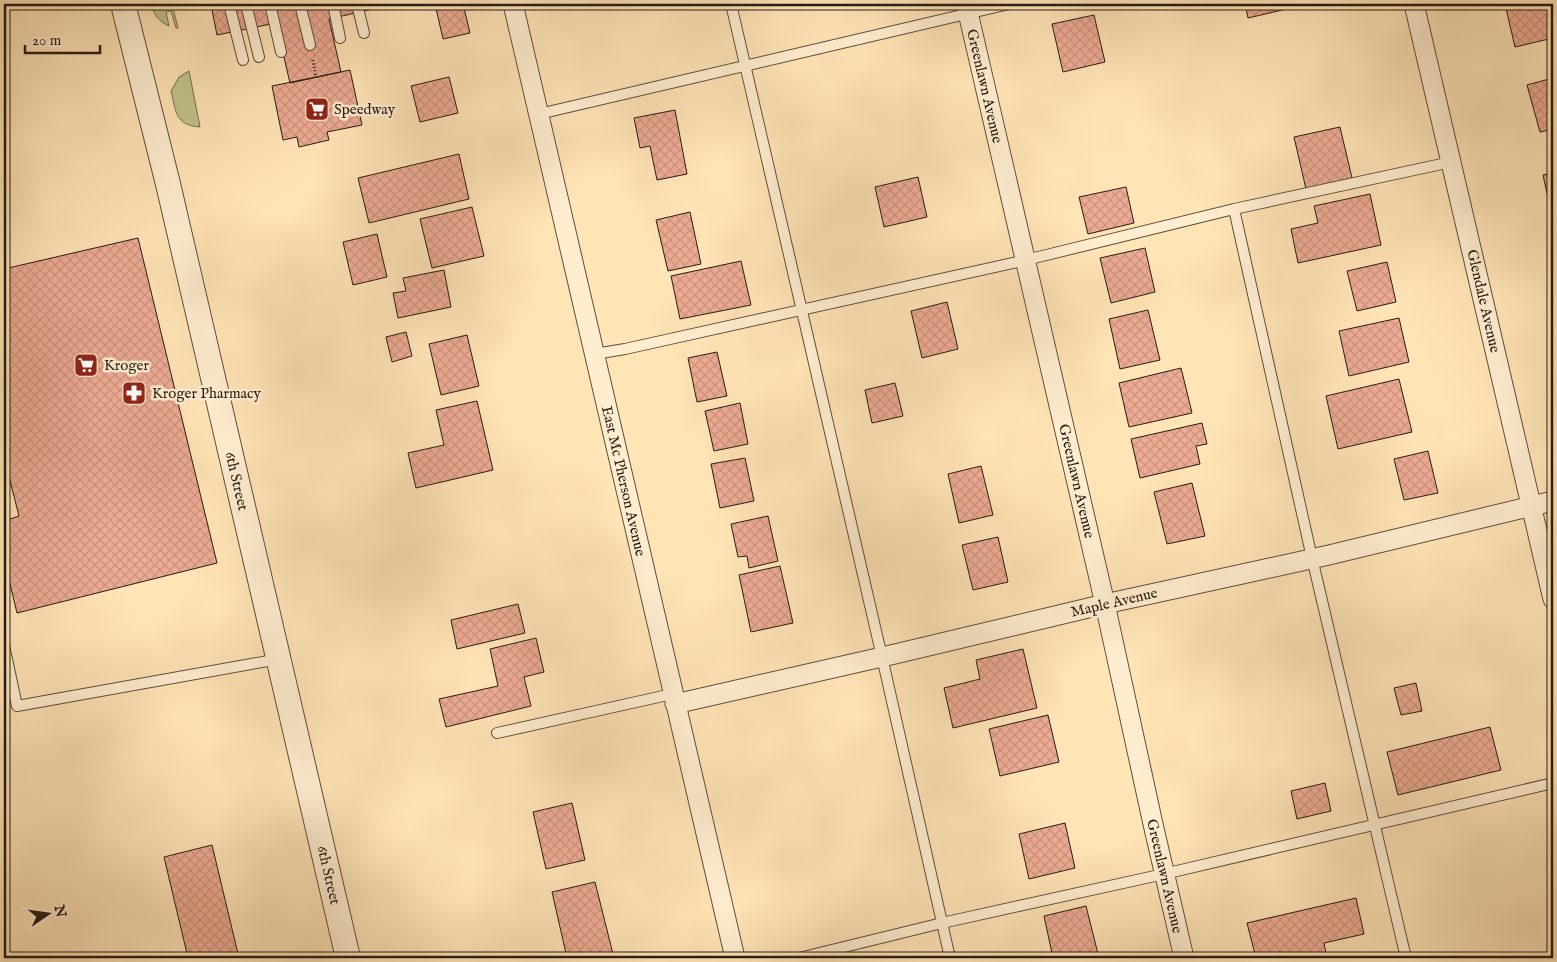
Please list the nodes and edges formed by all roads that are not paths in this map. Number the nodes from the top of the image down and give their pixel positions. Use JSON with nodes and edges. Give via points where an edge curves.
{"nodes":[{"id":1,"x":123,"y":4,"type":"edge"},
{"id":2,"x":229,"y":4,"type":"edge"},
{"id":3,"x":246,"y":4,"type":"edge"},
{"id":4,"x":270,"y":4,"type":"edge"},
{"id":5,"x":300,"y":4,"type":"edge"},
{"id":6,"x":332,"y":4,"type":"edge"},
{"id":7,"x":357,"y":4,"type":"edge"},
{"id":8,"x":513,"y":4,"type":"edge"},
{"id":9,"x":731,"y":4,"type":"edge"},
{"id":10,"x":1009,"y":4,"type":"edge"},
{"id":11,"x":1414,"y":4,"type":"edge"},
{"id":12,"x":967,"y":9,"type":"edge"},
{"id":13,"x":364,"y":33,"type":"dead end"},
{"id":14,"x":340,"y":38,"type":"dead end"},
{"id":15,"x":310,"y":45,"type":"dead end"},
{"id":16,"x":281,"y":52,"type":"dead end"},
{"id":17,"x":259,"y":57,"type":"dead end"},
{"id":18,"x":243,"y":60,"type":"dead end"},
{"id":19,"x":744,"y":66,"type":"junction"},
{"id":20,"x":539,"y":114,"type":"junction"},
{"id":21,"x":1451,"y":162,"type":"junction"},
{"id":22,"x":1234,"y":208,"type":"junction"},
{"id":23,"x":1026,"y":260,"type":"junction"},
{"id":24,"x":802,"y":310,"type":"junction"},
{"id":25,"x":594,"y":354,"type":"junction"},
{"id":26,"x":1553,"y":501,"type":"edge"},
{"id":27,"x":1532,"y":505,"type":"junction"},
{"id":28,"x":1312,"y":558,"type":"junction"},
{"id":29,"x":1553,"y":599,"type":"edge"},
{"id":30,"x":1105,"y":604,"type":"junction"},
{"id":31,"x":4,"y":646,"type":"edge"},
{"id":32,"x":882,"y":657,"type":"junction"},
{"id":33,"x":279,"y":659,"type":"junction"},
{"id":34,"x":674,"y":699,"type":"junction"},
{"id":35,"x":497,"y":733,"type":"dead end"},
{"id":36,"x":1553,"y":783,"type":"edge"},
{"id":37,"x":1375,"y":825,"type":"junction"},
{"id":38,"x":1164,"y":874,"type":"junction"},
{"id":39,"x":942,"y":923,"type":"junction"},
{"id":40,"x":348,"y":958,"type":"edge"},
{"id":41,"x":735,"y":958,"type":"edge"},
{"id":42,"x":799,"y":958,"type":"edge"},
{"id":43,"x":950,"y":958,"type":"edge"},
{"id":44,"x":1184,"y":958,"type":"edge"},
{"id":45,"x":1406,"y":958,"type":"edge"}],
"edges":[{"from":1,"to":33,"type":"street","name":"6th Street"},
{"from":2,"to":18,"type":"lane"},
{"from":3,"to":17,"type":"lane"},
{"from":4,"to":16,"type":"lane"},
{"from":5,"to":15,"type":"lane"},
{"from":6,"to":14,"type":"lane"},
{"from":7,"to":13,"type":"lane"},
{"from":8,"to":20,"type":"street","name":"East Mc Pherson Avenue"},
{"from":9,"to":19,"type":"lane"},
{"from":10,"to":12,"type":"lane"},
{"from":11,"to":21,"type":"street","name":"Glendale Avenue"},
{"from":12,"to":19,"type":"lane"},
{"from":12,"to":23,"type":"street","name":"Greenlawn Avenue"},
{"from":19,"to":20,"type":"lane"},
{"from":19,"to":24,"type":"lane"},
{"from":20,"to":25,"type":"street","name":"East Mc Pherson Avenue"},
{"from":21,"to":22,"type":"lane"},
{"from":21,"to":27,"type":"street","name":"Glendale Avenue"},
{"from":22,"to":23,"type":"lane"},
{"from":22,"to":28,"type":"lane"},
{"from":23,"to":24,"type":"lane"},
{"from":23,"to":30,"type":"street","name":"Greenlawn Avenue"},
{"from":24,"to":25,"type":"lane"},
{"from":24,"to":32,"type":"lane"},
{"from":25,"to":34,"type":"street","name":"East Mc Pherson Avenue"},
{"from":26,"to":27,"type":"street","name":"Maple Avenue"},
{"from":27,"to":28,"type":"street","name":"Maple Avenue"},
{"from":27,"to":29,"type":"street","name":"Glendale Avenue"},
{"from":28,"to":30,"type":"street","name":"Maple Avenue"},
{"from":28,"to":37,"type":"lane"},
{"from":30,"to":32,"type":"street","name":"Maple Avenue"},
{"from":30,"to":38,"type":"street","name":"Greenlawn Avenue"},
{"from":31,"to":33,"type":"lane","via":[[17,706]]},
{"from":32,"to":34,"type":"street","name":"Maple Avenue"},
{"from":32,"to":39,"type":"lane"},
{"from":33,"to":40,"type":"street","name":"6th Street"},
{"from":34,"to":35,"type":"lane"},
{"from":34,"to":41,"type":"street","name":"East Mc Pherson Avenue"},
{"from":36,"to":37,"type":"lane"},
{"from":37,"to":38,"type":"lane"},
{"from":37,"to":45,"type":"lane"},
{"from":38,"to":39,"type":"lane"},
{"from":38,"to":44,"type":"street","name":"Greenlawn Avenue"},
{"from":39,"to":42,"type":"lane"},
{"from":39,"to":43,"type":"lane"}]}
